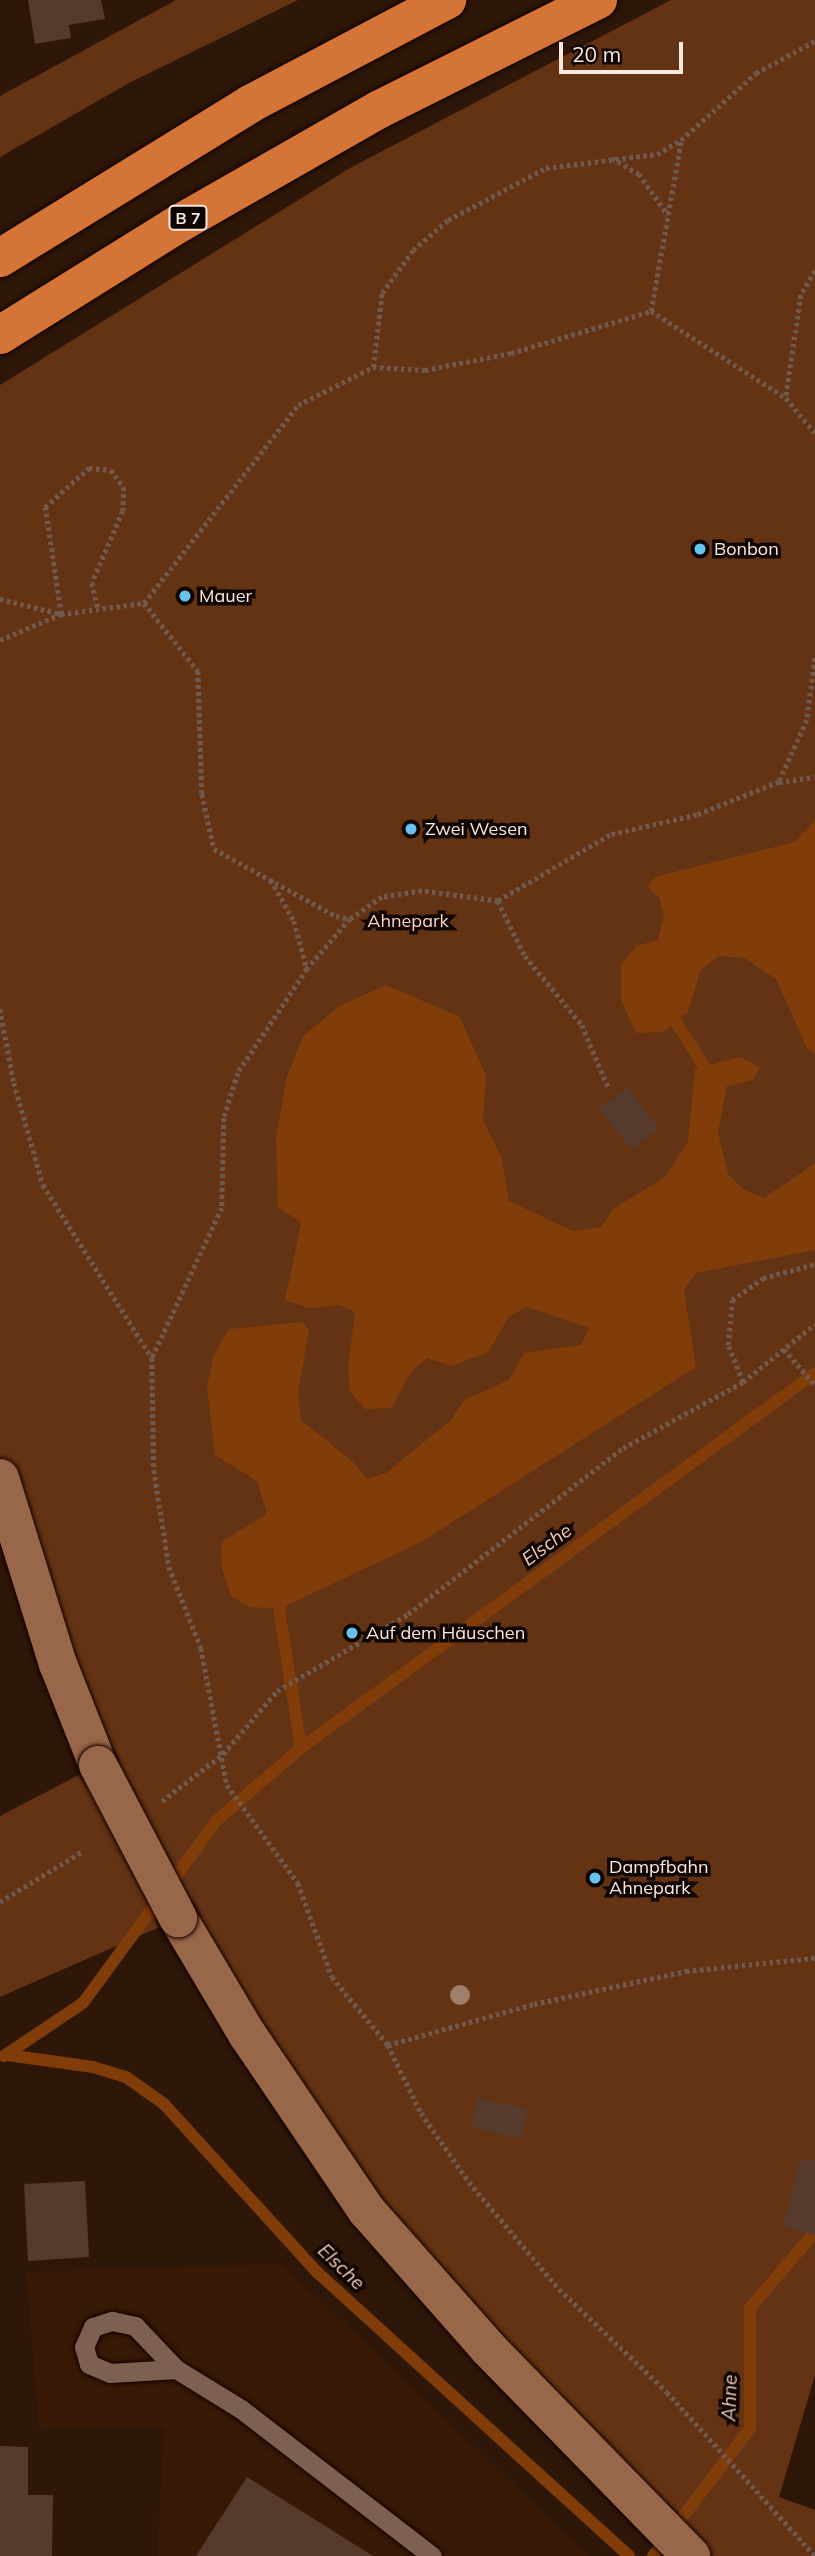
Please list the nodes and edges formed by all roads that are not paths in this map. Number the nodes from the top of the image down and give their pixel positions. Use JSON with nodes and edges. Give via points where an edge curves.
{"nodes":[{"id":1,"x":447,"y":0,"type":"edge"},
{"id":2,"x":598,"y":0,"type":"edge"},
{"id":3,"x":0,"y":258,"type":"edge"},
{"id":4,"x":0,"y":335,"type":"edge"},
{"id":5,"x":0,"y":1478,"type":"edge"},
{"id":6,"x":176,"y":2369,"type":"dead end"},
{"id":7,"x":432,"y":2556,"type":"edge"},
{"id":8,"x":691,"y":2556,"type":"edge"}],
"edges":[{"from":1,"to":3,"type":"highway","via":[[250,104]]},
{"from":2,"to":4,"type":"highway","number":"B 7","via":[[368,116],[180,223]]},
{"from":5,"to":8,"type":"main road","bridge":true,"via":[[53,1651],[98,1765],[178,1918],[247,2034],[368,2211],[488,2348]]},
{"from":6,"to":7,"type":"lane","via":[[241,2409]]}]}
